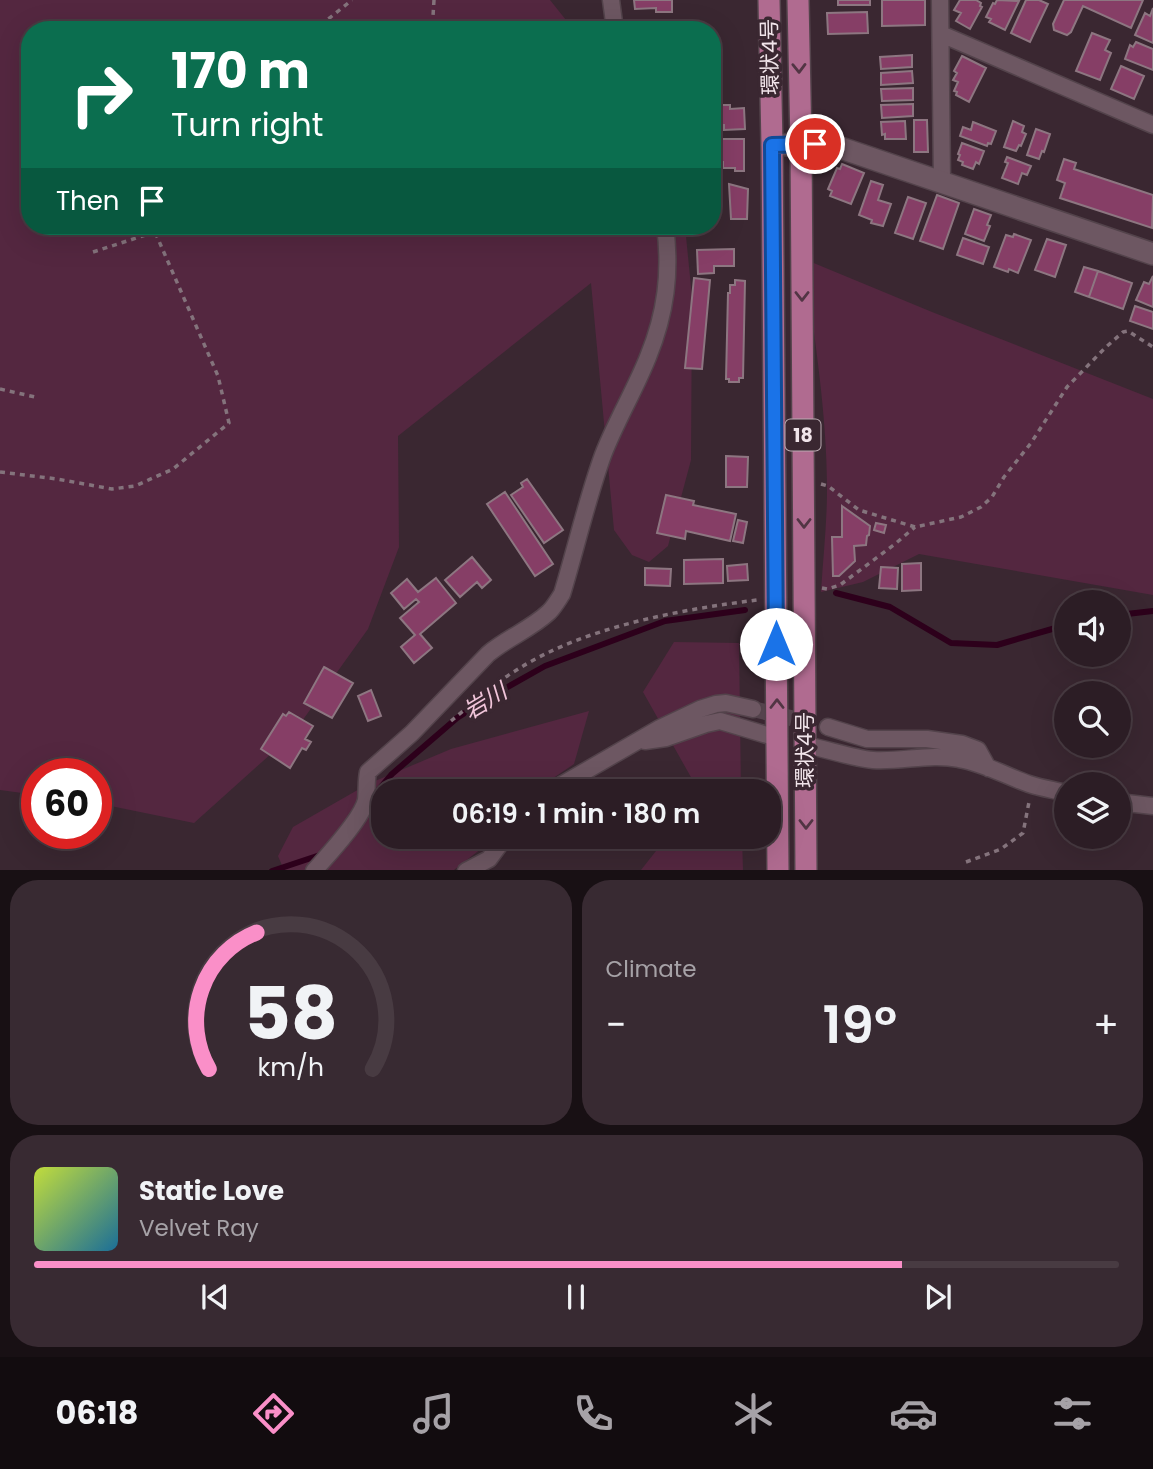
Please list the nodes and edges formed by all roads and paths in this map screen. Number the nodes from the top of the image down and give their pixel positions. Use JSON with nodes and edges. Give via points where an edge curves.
{"nodes":[{"id":1,"x":352,"y":0,"type":"edge"},
{"id":2,"x":434,"y":0,"type":"edge"},
{"id":3,"x":611,"y":0,"type":"edge"},
{"id":4,"x":769,"y":0,"type":"edge"},
{"id":5,"x":798,"y":0,"type":"edge"},
{"id":6,"x":940,"y":0,"type":"edge"},
{"id":7,"x":326,"y":21,"type":"edge"},
{"id":8,"x":434,"y":21,"type":"edge"},
{"id":9,"x":614,"y":21,"type":"edge"},
{"id":10,"x":940,"y":34,"type":"junction"},
{"id":11,"x":1153,"y":125,"type":"edge"},
{"id":12,"x":801,"y":144,"type":"junction"},
{"id":13,"x":772,"y":145,"type":"junction"},
{"id":14,"x":942,"y":181,"type":"junction"},
{"id":15,"x":146,"y":235,"type":"edge"},
{"id":16,"x":156,"y":235,"type":"edge"},
{"id":17,"x":666,"y":235,"type":"edge"},
{"id":18,"x":93,"y":252,"type":"dead end"},
{"id":19,"x":1153,"y":254,"type":"edge"},
{"id":20,"x":1153,"y":347,"type":"edge"},
{"id":21,"x":0,"y":389,"type":"edge"},
{"id":22,"x":35,"y":397,"type":"dead end"},
{"id":23,"x":0,"y":472,"type":"edge"},
{"id":24,"x":803,"y":480,"type":"junction"},
{"id":25,"x":915,"y":527,"type":"junction"},
{"id":26,"x":804,"y":585,"type":"junction"},
{"id":27,"x":776,"y":597,"type":"junction"},
{"id":28,"x":753,"y":709,"type":"tunnel mouth"},
{"id":29,"x":447,"y":723,"type":"dead end"},
{"id":30,"x":828,"y":727,"type":"tunnel mouth"},
{"id":31,"x":777,"y":738,"type":"junction"},
{"id":32,"x":634,"y":743,"type":"junction"},
{"id":33,"x":805,"y":745,"type":"junction"},
{"id":34,"x":988,"y":768,"type":"junction"},
{"id":35,"x":572,"y":779,"type":"edge"},
{"id":36,"x":1031,"y":785,"type":"junction"},
{"id":37,"x":1054,"y":790,"type":"edge"},
{"id":38,"x":1131,"y":803,"type":"edge"},
{"id":39,"x":1153,"y":806,"type":"edge"},
{"id":40,"x":496,"y":849,"type":"edge"},
{"id":41,"x":966,"y":862,"type":"dead end"},
{"id":42,"x":314,"y":870,"type":"edge"},
{"id":43,"x":466,"y":870,"type":"edge"},
{"id":44,"x":778,"y":870,"type":"edge"},
{"id":45,"x":806,"y":870,"type":"edge"}],
"edges":[{"from":1,"to":7,"type":"path"},
{"from":2,"to":8,"type":"path"},
{"from":3,"to":9,"type":"street"},
{"from":4,"to":13,"type":"main road","name":"環状4号","number":"18"},
{"from":5,"to":12,"type":"main road","name":"環状4号","number":"18","one_way":true},
{"from":6,"to":10,"type":"street"},
{"from":10,"to":11,"type":"street"},
{"from":10,"to":14,"type":"street"},
{"from":12,"to":13,"type":"street"},
{"from":12,"to":14,"type":"street","via":[[830,144]]},
{"from":12,"to":24,"type":"main road","name":"環状4号","number":"18","one_way":true},
{"from":13,"to":27,"type":"main road","name":"環状4号","number":"18"},
{"from":14,"to":19,"type":"street"},
{"from":15,"to":18,"type":"path"},
{"from":16,"to":23,"type":"path","via":[[218,376],[229,423],[173,469],[135,486],[112,489]]},
{"from":17,"to":42,"type":"street","via":[[668,275],[659,327],[603,455],[562,594],[550,611],[488,654],[368,772],[362,811]]},
{"from":20,"to":25,"type":"path","via":[[1123,332],[1067,387],[981,508]]},
{"from":21,"to":22,"type":"path"},
{"from":24,"to":25,"type":"path","via":[[828,485],[859,510]]},
{"from":24,"to":26,"type":"main road","name":"環状4号","number":"18","one_way":true},
{"from":25,"to":26,"type":"path","via":[[840,585],[827,589]]},
{"from":26,"to":33,"type":"main road","name":"環状4号","number":"18"},
{"from":27,"to":29,"type":"path","via":[[630,623],[579,640],[515,670]]},
{"from":31,"to":27,"type":"main road","name":"環状4号","number":"18","one_way":true},
{"from":28,"to":32,"type":"street","via":[[716,704]]},
{"from":30,"to":34,"type":"street","via":[[867,739],[962,744],[978,750]]},
{"from":31,"to":32,"type":"street","via":[[719,721]]},
{"from":31,"to":44,"type":"main road","name":"環状4号","number":"18"},
{"from":32,"to":35,"type":"street"},
{"from":33,"to":34,"type":"street","via":[[876,760],[944,757]]},
{"from":33,"to":45,"type":"main road","name":"環状4号","number":"18","one_way":true},
{"from":34,"to":36,"type":"street"},
{"from":36,"to":37,"type":"street"},
{"from":36,"to":41,"type":"path","via":[[1023,833],[1001,849]]},
{"from":38,"to":39,"type":"street"},
{"from":40,"to":43,"type":"street","via":[[489,859]]}]}
